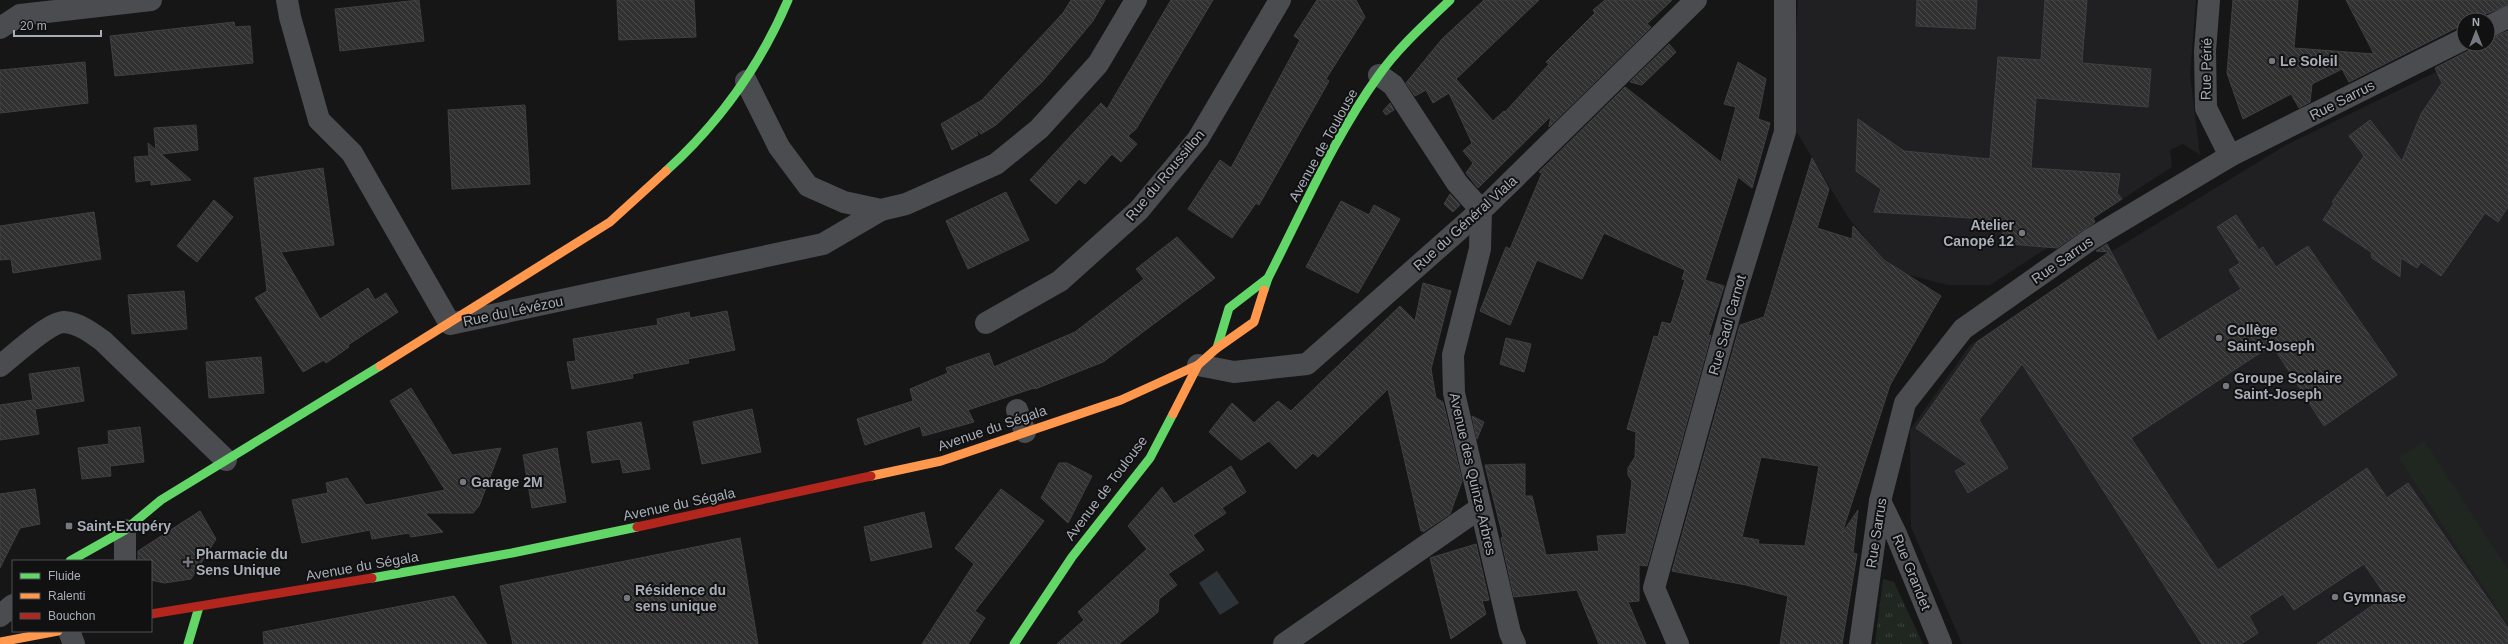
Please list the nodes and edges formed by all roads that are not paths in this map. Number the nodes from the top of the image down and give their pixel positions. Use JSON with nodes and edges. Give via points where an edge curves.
{"nodes":[{"id":1,"x":151,"y":0,"type":"edge"},
{"id":2,"x":287,"y":0,"type":"edge"},
{"id":3,"x":788,"y":0,"type":"edge"},
{"id":4,"x":1136,"y":0,"type":"edge"},
{"id":5,"x":1280,"y":0,"type":"edge"},
{"id":6,"x":1450,"y":0,"type":"edge"},
{"id":7,"x":1696,"y":0,"type":"edge"},
{"id":8,"x":1786,"y":0,"type":"edge"},
{"id":9,"x":2209,"y":0,"type":"edge"},
{"id":10,"x":2508,"y":17,"type":"edge"},
{"id":11,"x":2496,"y":23,"type":"edge"},
{"id":12,"x":0,"y":28,"type":"edge"},
{"id":13,"x":2456,"y":43,"type":"edge"},
{"id":14,"x":1379,"y":75,"type":"junction"},
{"id":15,"x":746,"y":81,"type":"junction"},
{"id":16,"x":2230,"y":156,"type":"junction"},
{"id":17,"x":881,"y":210,"type":"junction"},
{"id":18,"x":1482,"y":210,"type":"junction"},
{"id":19,"x":1268,"y":278,"type":"junction"},
{"id":20,"x":986,"y":323,"type":"dead end"},
{"id":21,"x":450,"y":324,"type":"junction"},
{"id":22,"x":1218,"y":348,"type":"junction"},
{"id":23,"x":1198,"y":365,"type":"junction"},
{"id":24,"x":0,"y":366,"type":"edge"},
{"id":25,"x":1017,"y":410,"type":"dead end"},
{"id":26,"x":1025,"y":432,"type":"junction"},
{"id":27,"x":226,"y":460,"type":"junction"},
{"id":28,"x":1880,"y":501,"type":"junction"},
{"id":29,"x":1480,"y":508,"type":"junction"},
{"id":30,"x":125,"y":530,"type":"junction"},
{"id":31,"x":72,"y":560,"type":"edge"},
{"id":32,"x":125,"y":560,"type":"edge"},
{"id":33,"x":12,"y":606,"type":"edge"},
{"id":34,"x":198,"y":607,"type":"junction"},
{"id":35,"x":152,"y":614,"type":"edge"},
{"id":36,"x":0,"y":616,"type":"edge"},
{"id":37,"x":53,"y":632,"type":"edge"},
{"id":38,"x":69,"y":632,"type":"edge"},
{"id":39,"x":0,"y":642,"type":"edge"},
{"id":40,"x":74,"y":644,"type":"edge"},
{"id":41,"x":188,"y":644,"type":"edge"},
{"id":42,"x":1014,"y":644,"type":"edge"},
{"id":43,"x":1284,"y":644,"type":"edge"},
{"id":44,"x":1515,"y":644,"type":"edge"},
{"id":45,"x":1678,"y":644,"type":"edge"},
{"id":46,"x":1860,"y":644,"type":"edge"},
{"id":47,"x":1941,"y":644,"type":"edge"}],
"edges":[{"from":1,"to":12,"type":"street","via":[[20,15]]},
{"from":2,"to":21,"type":"street","name":"Rue du Lévézou","via":[[319,120],[352,153]]},
{"from":3,"to":15,"type":"main road","via":[[774,33]]},
{"from":4,"to":17,"type":"street","via":[[1098,64],[1039,129],[996,164],[906,204]]},
{"from":5,"to":20,"type":"street","name":"Rue du Roussillon","via":[[1198,139],[1139,210],[1060,281]]},
{"from":6,"to":14,"type":"main road","name":"Avenue de Toulouse","via":[[1404,45]]},
{"from":7,"to":18,"type":"street","name":"Rue du Général Viala"},
{"from":8,"to":45,"type":"street","name":"Rue Sadi Carnot","via":[[1785,132],[1736,291],[1654,588]]},
{"from":9,"to":16,"type":"street","name":"Rue Périé","via":[[2205,51],[2206,108]]},
{"from":10,"to":11,"type":"street"},
{"from":13,"to":16,"type":"street","name":"Rue Sarrus"},
{"from":14,"to":18,"type":"street","via":[[1393,86],[1457,183]]},
{"from":14,"to":19,"type":"main road","name":"Avenue de Toulouse","via":[[1344,129]]},
{"from":15,"to":17,"type":"street","via":[[779,147],[808,186],[844,202]]},
{"from":15,"to":21,"type":"main road","via":[[692,147],[610,222]]},
{"from":16,"to":28,"type":"street","name":"Rue Sarrus","via":[[2091,239],[1963,329],[1905,402]]},
{"from":17,"to":21,"type":"street","name":"Rue du Lévézou","via":[[823,244]]},
{"from":18,"to":23,"type":"street","name":"Rue du Général Viala","via":[[1307,364],[1234,372]]},
{"from":18,"to":29,"type":"street","name":"Avenue des Quinze Arbres","via":[[1480,249],[1453,355],[1454,393]]},
{"from":19,"to":22,"type":"main road","name":"Avenue de Toulouse","via":[[1254,322]]},
{"from":19,"to":22,"type":"main road","name":"Avenue de Toulouse","via":[[1229,308]]},
{"from":21,"to":27,"type":"main road"},
{"from":22,"to":23,"type":"main road","name":"Avenue de Toulouse"},
{"from":23,"to":26,"type":"main road","name":"Avenue du Ségala","via":[[1121,400]]},
{"from":23,"to":42,"type":"main road","name":"Avenue de Toulouse","via":[[1150,458],[1072,557]]},
{"from":24,"to":27,"type":"street","via":[[47,329],[63,322],[83,327],[103,341]]},
{"from":25,"to":26,"type":"street"},
{"from":26,"to":34,"type":"main road","name":"Avenue du Ségala","via":[[941,461],[652,524],[273,596]]},
{"from":27,"to":30,"type":"main road","via":[[161,500]]},
{"from":28,"to":46,"type":"street","name":"Rue Sarrus"},
{"from":28,"to":47,"type":"street","name":"Rue Grandet"},
{"from":29,"to":43,"type":"street"},
{"from":29,"to":44,"type":"street","name":"Avenue des Quinze Arbres","via":[[1510,633]]},
{"from":30,"to":31,"type":"main road"},
{"from":30,"to":32,"type":"street"},
{"from":33,"to":36,"type":"street"},
{"from":34,"to":35,"type":"main road","name":"Avenue du Ségala"},
{"from":34,"to":41,"type":"main road"},
{"from":37,"to":39,"type":"main road"},
{"from":38,"to":40,"type":"street"}]}
